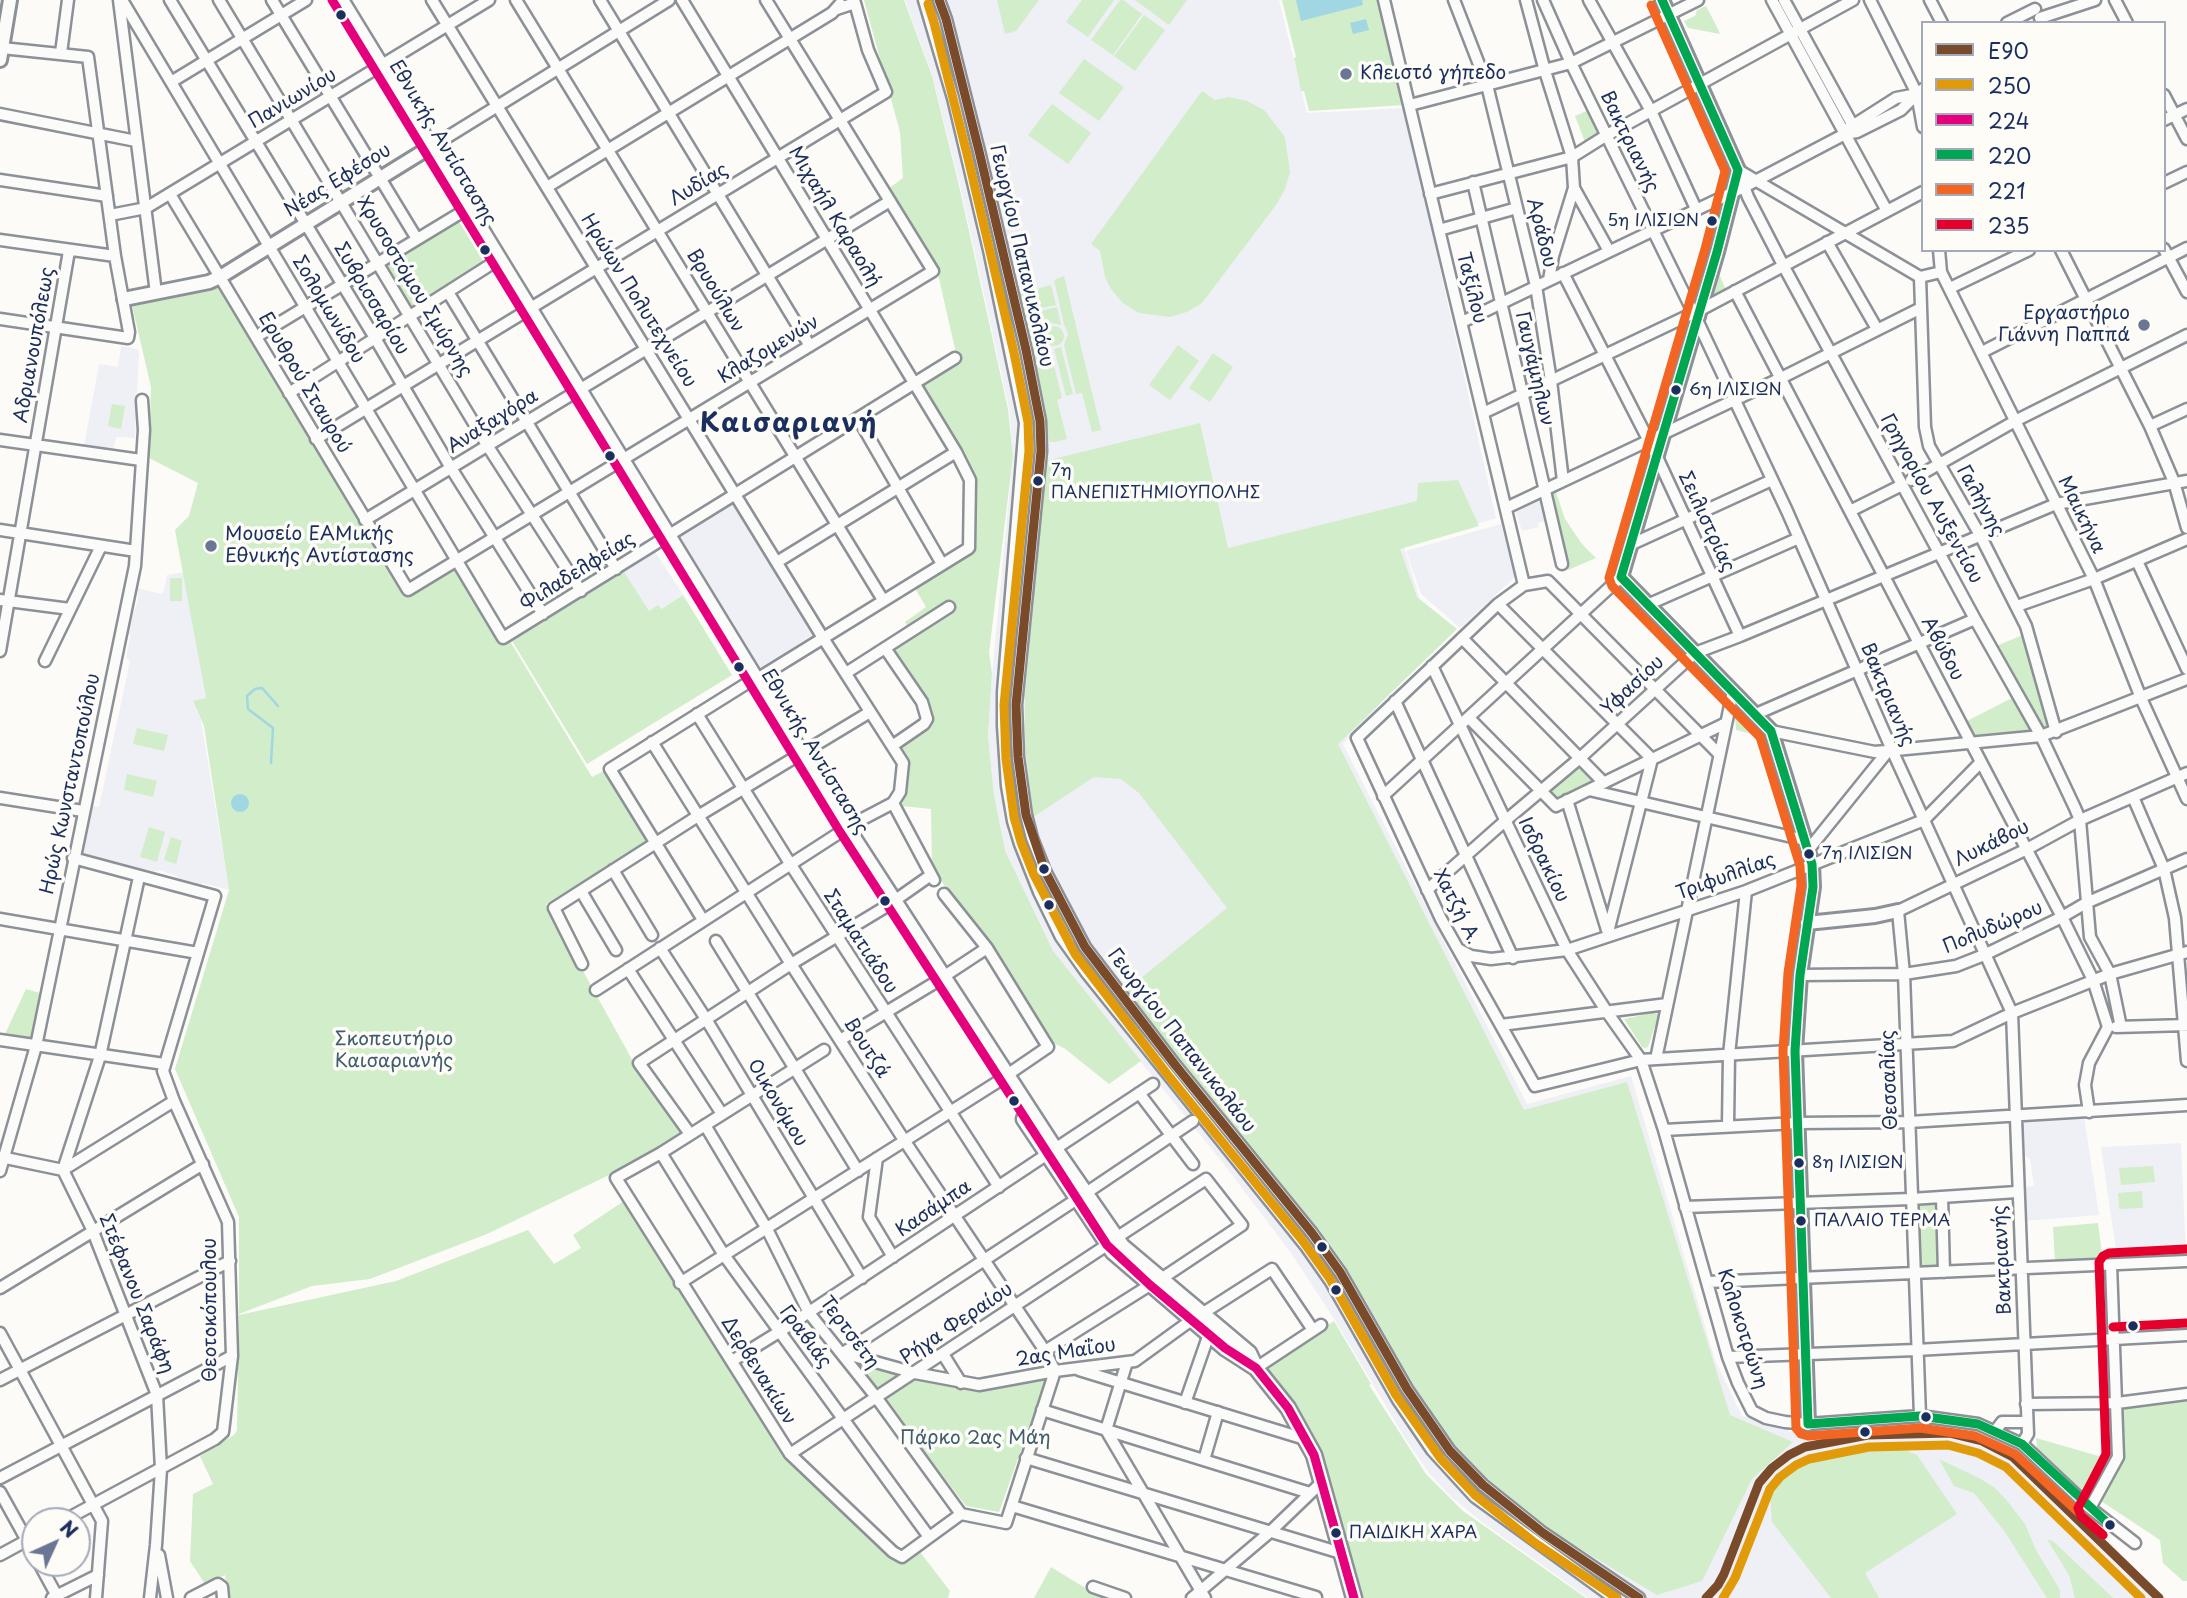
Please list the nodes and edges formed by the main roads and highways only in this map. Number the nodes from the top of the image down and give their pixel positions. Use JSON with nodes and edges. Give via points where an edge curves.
{"nodes":[{"id":1,"x":332,"y":0,"type":"edge"},
{"id":2,"x":341,"y":0,"type":"edge"},
{"id":3,"x":378,"y":68,"type":"junction"},
{"id":4,"x":428,"y":149,"type":"junction"},
{"id":5,"x":526,"y":311,"type":"junction"},
{"id":6,"x":1197,"y":1317,"type":"junction"},
{"id":7,"x":1256,"y":1368,"type":"junction"},
{"id":8,"x":1354,"y":1598,"type":"edge"}],
"edges":[{"from":1,"to":3,"type":"main road","name":"Εθνικής Αντίστασης"},
{"from":2,"to":3,"type":"main road","name":"Εθνικής Αντίστασης"},
{"from":3,"to":4,"type":"main road","name":"Εθνικής Αντίστασης"},
{"from":4,"to":5,"type":"main road","name":"Εθνικής Αντίστασης"},
{"from":4,"to":5,"type":"main road","name":"Εθνικής Αντίστασης","via":[[462,212]]},
{"from":5,"to":6,"type":"main road","name":"Εθνικής Αντίστασης","via":[[843,830],[1051,1152],[1111,1241]]},
{"from":6,"to":7,"type":"main road","name":"Εθνικής Αντίστασης","via":[[1209,1334]]},
{"from":6,"to":7,"type":"main road","name":"Εθνικής Αντίστασης","via":[[1249,1353]]},
{"from":7,"to":8,"type":"main road","name":"Εθνικής Αντίστασης","via":[[1307,1440],[1323,1481]]}]}
